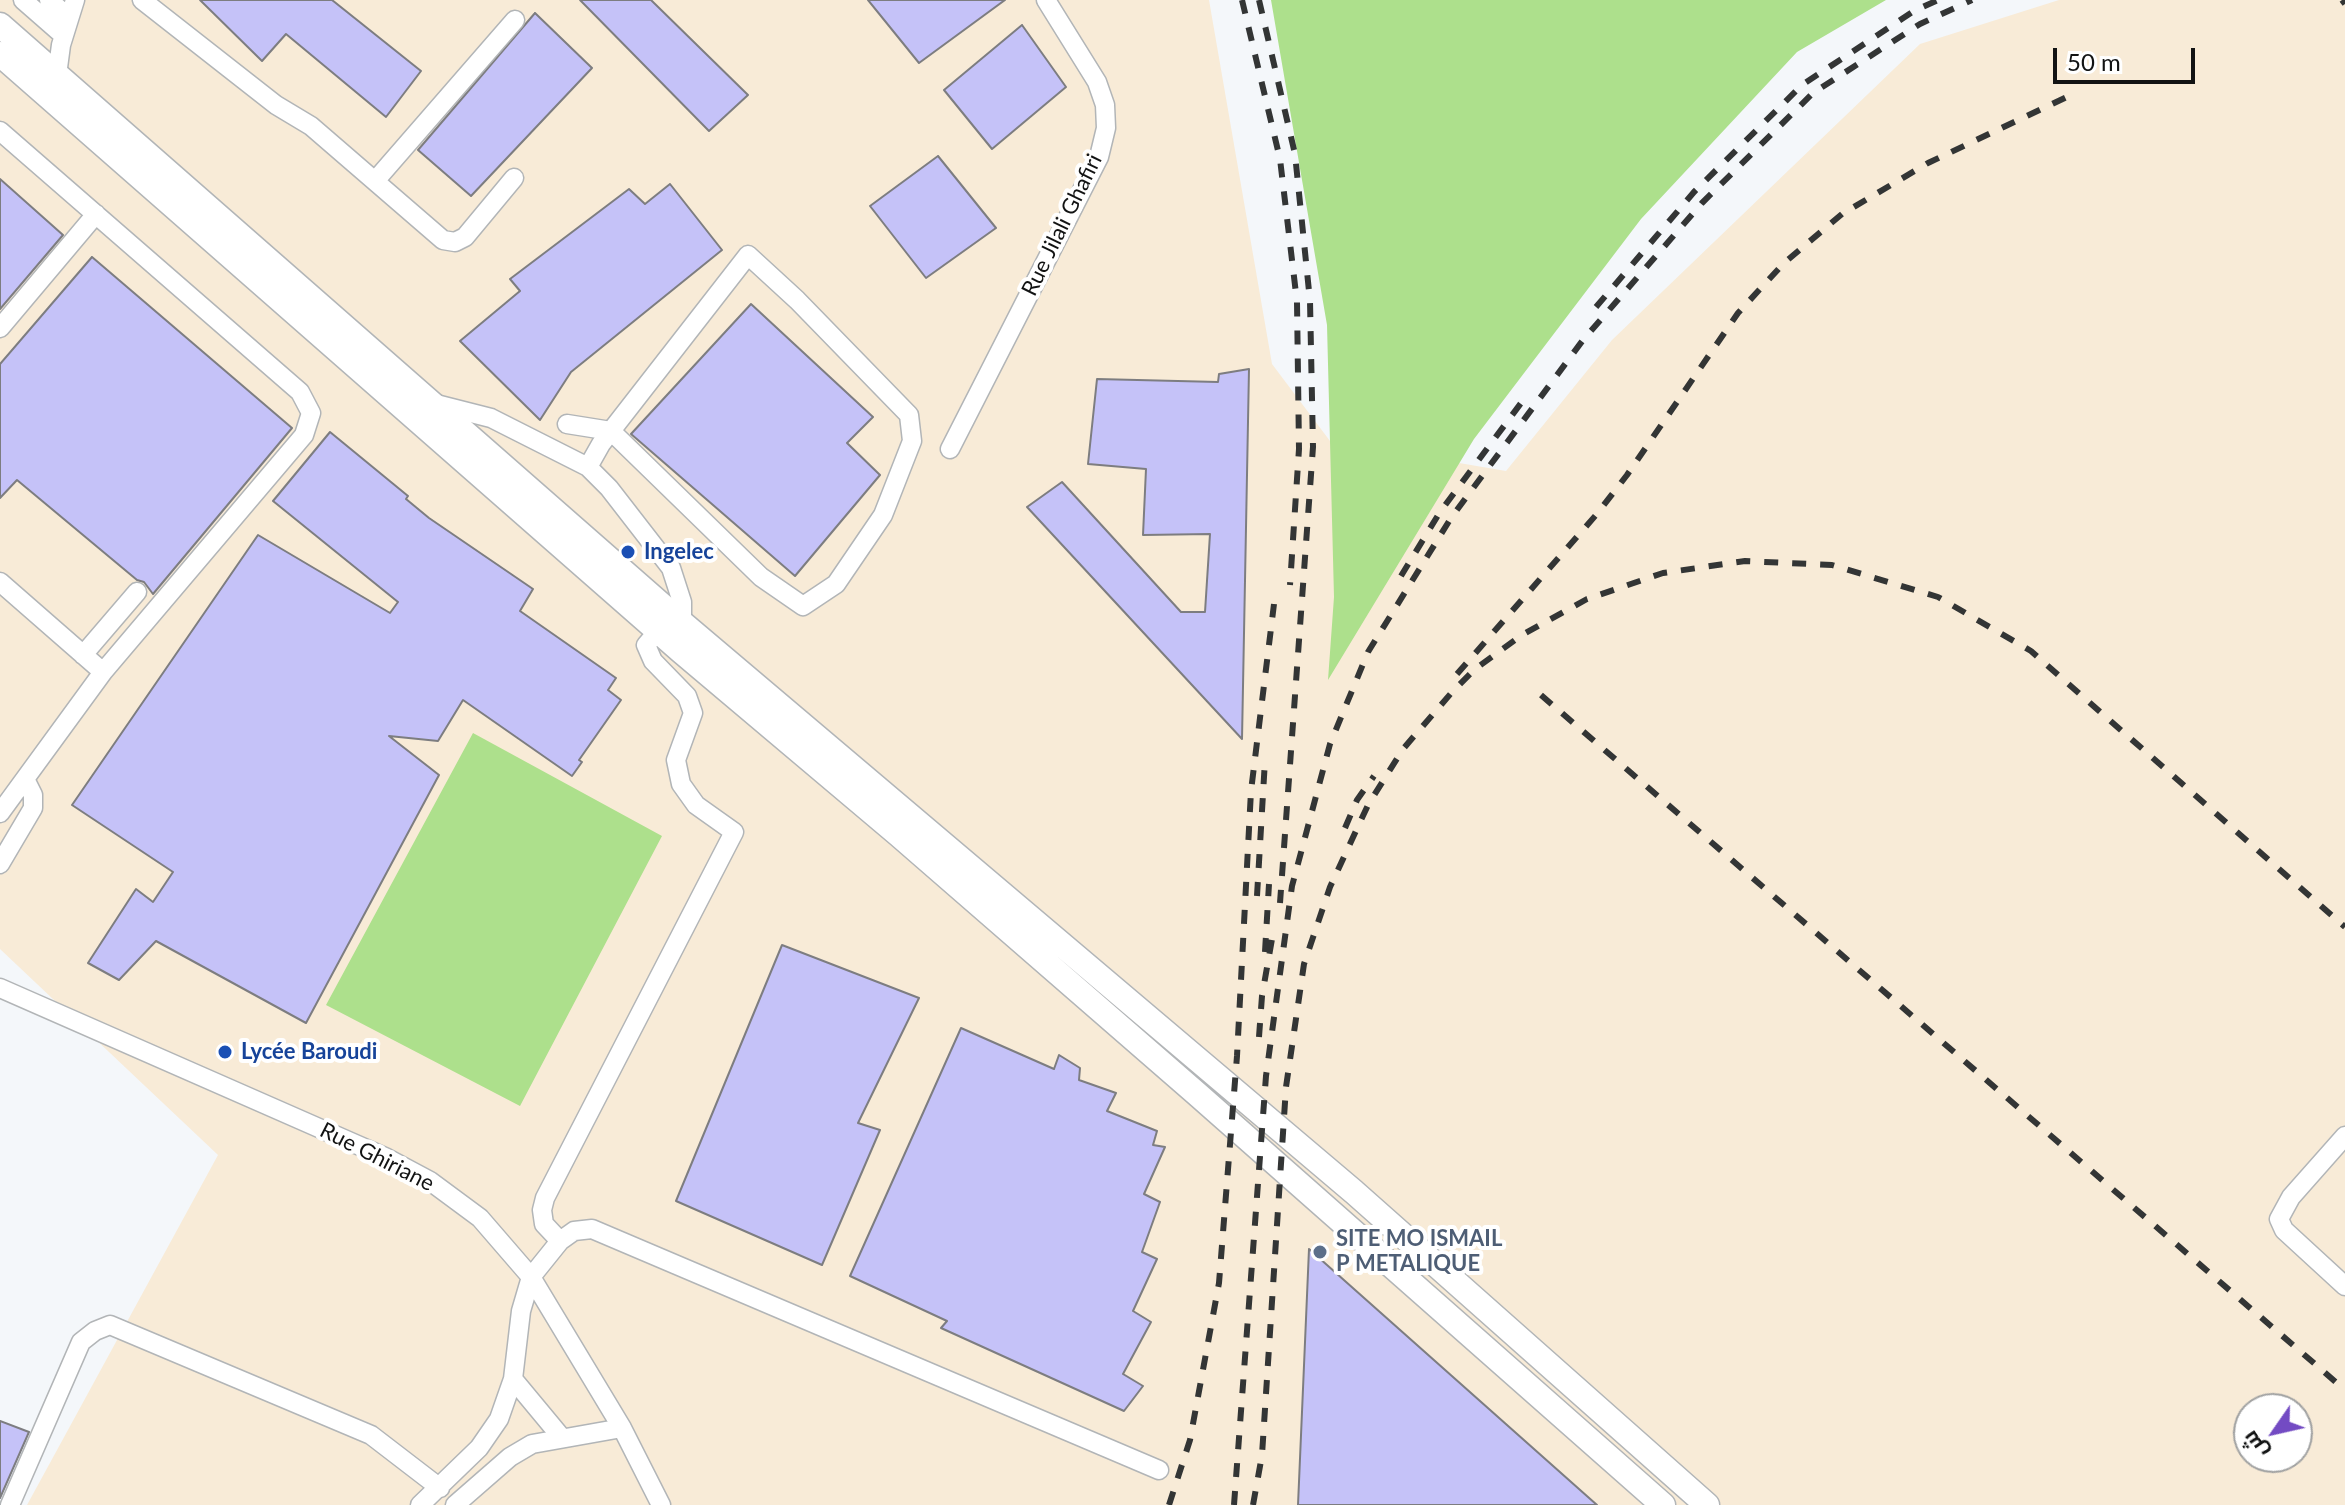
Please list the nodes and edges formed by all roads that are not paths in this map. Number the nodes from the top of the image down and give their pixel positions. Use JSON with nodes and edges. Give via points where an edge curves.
{"nodes":[{"id":1,"x":23,"y":0,"type":"edge"},
{"id":2,"x":49,"y":0,"type":"edge"},
{"id":3,"x":142,"y":0,"type":"edge"},
{"id":4,"x":1046,"y":0,"type":"edge"},
{"id":5,"x":69,"y":18,"type":"edge"},
{"id":6,"x":515,"y":20,"type":"dead end"},
{"id":7,"x":0,"y":25,"type":"edge"},
{"id":8,"x":0,"y":56,"type":"edge"},
{"id":9,"x":57,"y":75,"type":"junction"},
{"id":10,"x":0,"y":131,"type":"edge"},
{"id":11,"x":514,"y":178,"type":"dead end"},
{"id":12,"x":375,"y":181,"type":"junction"},
{"id":13,"x":96,"y":214,"type":"junction"},
{"id":14,"x":0,"y":328,"type":"edge"},
{"id":15,"x":431,"y":402,"type":"junction"},
{"id":16,"x":567,"y":424,"type":"dead end"},
{"id":17,"x":611,"y":431,"type":"junction"},
{"id":18,"x":950,"y":449,"type":"dead end"},
{"id":19,"x":588,"y":467,"type":"junction"},
{"id":20,"x":0,"y":582,"type":"edge"},
{"id":21,"x":137,"y":592,"type":"dead end"},
{"id":22,"x":682,"y":623,"type":"junction"},
{"id":23,"x":658,"y":631,"type":"junction"},
{"id":24,"x":83,"y":655,"type":"junction"},
{"id":25,"x":103,"y":672,"type":"junction"},
{"id":26,"x":25,"y":779,"type":"junction"},
{"id":27,"x":0,"y":813,"type":"edge"},
{"id":28,"x":0,"y":864,"type":"edge"},
{"id":29,"x":0,"y":988,"type":"edge"},
{"id":30,"x":2345,"y":1136,"type":"edge"},
{"id":31,"x":560,"y":1241,"type":"junction"},
{"id":32,"x":531,"y":1277,"type":"junction"},
{"id":33,"x":2345,"y":1286,"type":"edge"},
{"id":34,"x":513,"y":1379,"type":"junction"},
{"id":35,"x":622,"y":1428,"type":"junction"},
{"id":36,"x":562,"y":1438,"type":"junction"},
{"id":37,"x":1159,"y":1470,"type":"dead end"},
{"id":38,"x":440,"y":1488,"type":"junction"},
{"id":39,"x":10,"y":1505,"type":"edge"},
{"id":40,"x":420,"y":1505,"type":"edge"},
{"id":41,"x":455,"y":1505,"type":"edge"},
{"id":42,"x":661,"y":1505,"type":"edge"},
{"id":43,"x":1663,"y":1505,"type":"edge"},
{"id":44,"x":1707,"y":1505,"type":"edge"}],
"edges":[{"from":1,"to":5,"type":"street"},
{"from":2,"to":5,"type":"street"},
{"from":3,"to":12,"type":"street","via":[[276,105],[311,126]]},
{"from":4,"to":18,"type":"street","name":"Rue Jilali Ghafiri","via":[[1097,82],[1106,128],[1099,157]]},
{"from":5,"to":9,"type":"street"},
{"from":6,"to":12,"type":"street"},
{"from":7,"to":9,"type":"main road"},
{"from":8,"to":23,"type":"main road"},
{"from":9,"to":15,"type":"main road"},
{"from":10,"to":13,"type":"street"},
{"from":11,"to":12,"type":"street","via":[[455,242],[443,240]]},
{"from":13,"to":14,"type":"street"},
{"from":13,"to":25,"type":"street","via":[[300,392],[311,413],[304,435]]},
{"from":15,"to":19,"type":"street","via":[[491,418]]},
{"from":15,"to":22,"type":"main road"},
{"from":16,"to":17,"type":"street"},
{"from":17,"to":17,"type":"street","via":[[748,255],[909,415],[912,441],[883,515],[836,584],[803,606],[761,577]]},
{"from":17,"to":19,"type":"street"},
{"from":19,"to":22,"type":"street","via":[[671,568],[682,602]]},
{"from":20,"to":24,"type":"street"},
{"from":21,"to":24,"type":"street"},
{"from":22,"to":44,"type":"main road","via":[[1354,1192]]},
{"from":23,"to":31,"type":"street","via":[[646,645],[653,661],[687,696],[693,713],[676,760],[681,784],[696,805],[734,832],[545,1198],[544,1224]]},
{"from":23,"to":43,"type":"main road"},
{"from":24,"to":25,"type":"street"},
{"from":25,"to":26,"type":"street"},
{"from":26,"to":27,"type":"street"},
{"from":26,"to":28,"type":"street","via":[[33,808]]},
{"from":29,"to":32,"type":"street","name":"Rue Ghiriane","via":[[430,1181],[480,1218]]},
{"from":30,"to":33,"type":"street","via":[[2291,1197],[2279,1219],[2284,1230]]},
{"from":31,"to":32,"type":"street"},
{"from":31,"to":37,"type":"street","via":[[574,1231],[592,1229]]},
{"from":32,"to":34,"type":"street"},
{"from":32,"to":35,"type":"street","name":"Rue Ghiriane"},
{"from":34,"to":36,"type":"street"},
{"from":34,"to":38,"type":"street","via":[[488,1437]]},
{"from":35,"to":36,"type":"street"},
{"from":35,"to":42,"type":"street","name":"Rue Ghiriane"},
{"from":36,"to":41,"type":"street","via":[[520,1450]]},
{"from":38,"to":39,"type":"street","via":[[371,1435],[110,1325],[81,1342]]},
{"from":38,"to":40,"type":"street"}]}
